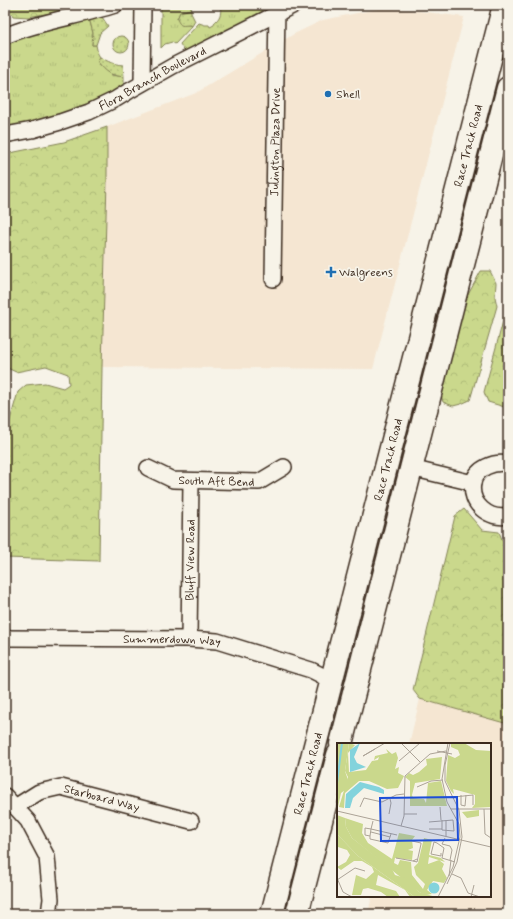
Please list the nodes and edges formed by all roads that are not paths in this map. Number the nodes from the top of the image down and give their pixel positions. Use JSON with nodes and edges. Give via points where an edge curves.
{"nodes":[{"id":1,"x":114,"y":5,"type":"edge"},
{"id":2,"x":143,"y":5,"type":"edge"},
{"id":3,"x":294,"y":5,"type":"edge"},
{"id":4,"x":504,"y":5,"type":"edge"},
{"id":5,"x":277,"y":9,"type":"edge"},
{"id":6,"x":5,"y":36,"type":"edge"},
{"id":7,"x":142,"y":83,"type":"junction"},
{"id":8,"x":508,"y":88,"type":"edge"},
{"id":9,"x":5,"y":135,"type":"edge"},
{"id":10,"x":273,"y":279,"type":"dead end"},
{"id":11,"x":387,"y":463,"type":"junction"},
{"id":12,"x":508,"y":464,"type":"edge"},
{"id":13,"x":284,"y":467,"type":"dead end"},
{"id":14,"x":148,"y":468,"type":"dead end"},
{"id":15,"x":411,"y":468,"type":"junction"},
{"id":16,"x":191,"y":480,"type":"junction"},
{"id":17,"x":473,"y":483,"type":"junction"},
{"id":18,"x":508,"y":516,"type":"edge"},
{"id":19,"x":5,"y":638,"type":"edge"},
{"id":20,"x":188,"y":639,"type":"junction"},
{"id":21,"x":331,"y":683,"type":"junction"},
{"id":22,"x":341,"y":743,"type":"edge"},
{"id":23,"x":337,"y":759,"type":"edge"},
{"id":24,"x":5,"y":796,"type":"edge"},
{"id":25,"x":16,"y":807,"type":"junction"},
{"id":26,"x":191,"y":821,"type":"dead end"},
{"id":27,"x":49,"y":914,"type":"edge"},
{"id":28,"x":272,"y":914,"type":"edge"},
{"id":29,"x":297,"y":914,"type":"edge"}],
"edges":[{"from":1,"to":6,"type":"street","via":[[42,23]]},
{"from":2,"to":7,"type":"street"},
{"from":3,"to":5,"type":"street","name":"Flora Branch Boulevard"},
{"from":4,"to":11,"type":"main road","name":"Race Track Road"},
{"from":5,"to":7,"type":"street","name":"Flora Branch Boulevard"},
{"from":5,"to":10,"type":"street","name":"Julington Plaza Drive"},
{"from":7,"to":9,"type":"street","name":"Flora Branch Boulevard","via":[[88,112],[32,130]]},
{"from":8,"to":15,"type":"main road","name":"Race Track Road"},
{"from":11,"to":15,"type":"main road"},
{"from":11,"to":21,"type":"main road","name":"Race Track Road"},
{"from":12,"to":17,"type":"street","via":[[487,466]]},
{"from":13,"to":16,"type":"street","name":"South Aft Bend","via":[[259,482]]},
{"from":14,"to":16,"type":"street","name":"South Aft Bend","via":[[174,480]]},
{"from":15,"to":17,"type":"street"},
{"from":15,"to":22,"type":"main road","name":"Race Track Road"},
{"from":16,"to":20,"type":"street","name":"Bluff View Road"},
{"from":17,"to":18,"type":"street","via":[[475,501],[482,510],[492,516]]},
{"from":19,"to":20,"type":"street","name":"Summerdown Way"},
{"from":20,"to":21,"type":"street","name":"Summerdown Way","via":[[217,641],[311,670]]},
{"from":21,"to":28,"type":"main road","name":"Race Track Road"},
{"from":23,"to":29,"type":"main road","name":"Race Track Road"},
{"from":24,"to":25,"type":"street"},
{"from":25,"to":26,"type":"street","name":"Starboard Way","via":[[39,792],[61,787]]},
{"from":25,"to":27,"type":"street","via":[[28,821],[47,857],[51,899]]}]}
